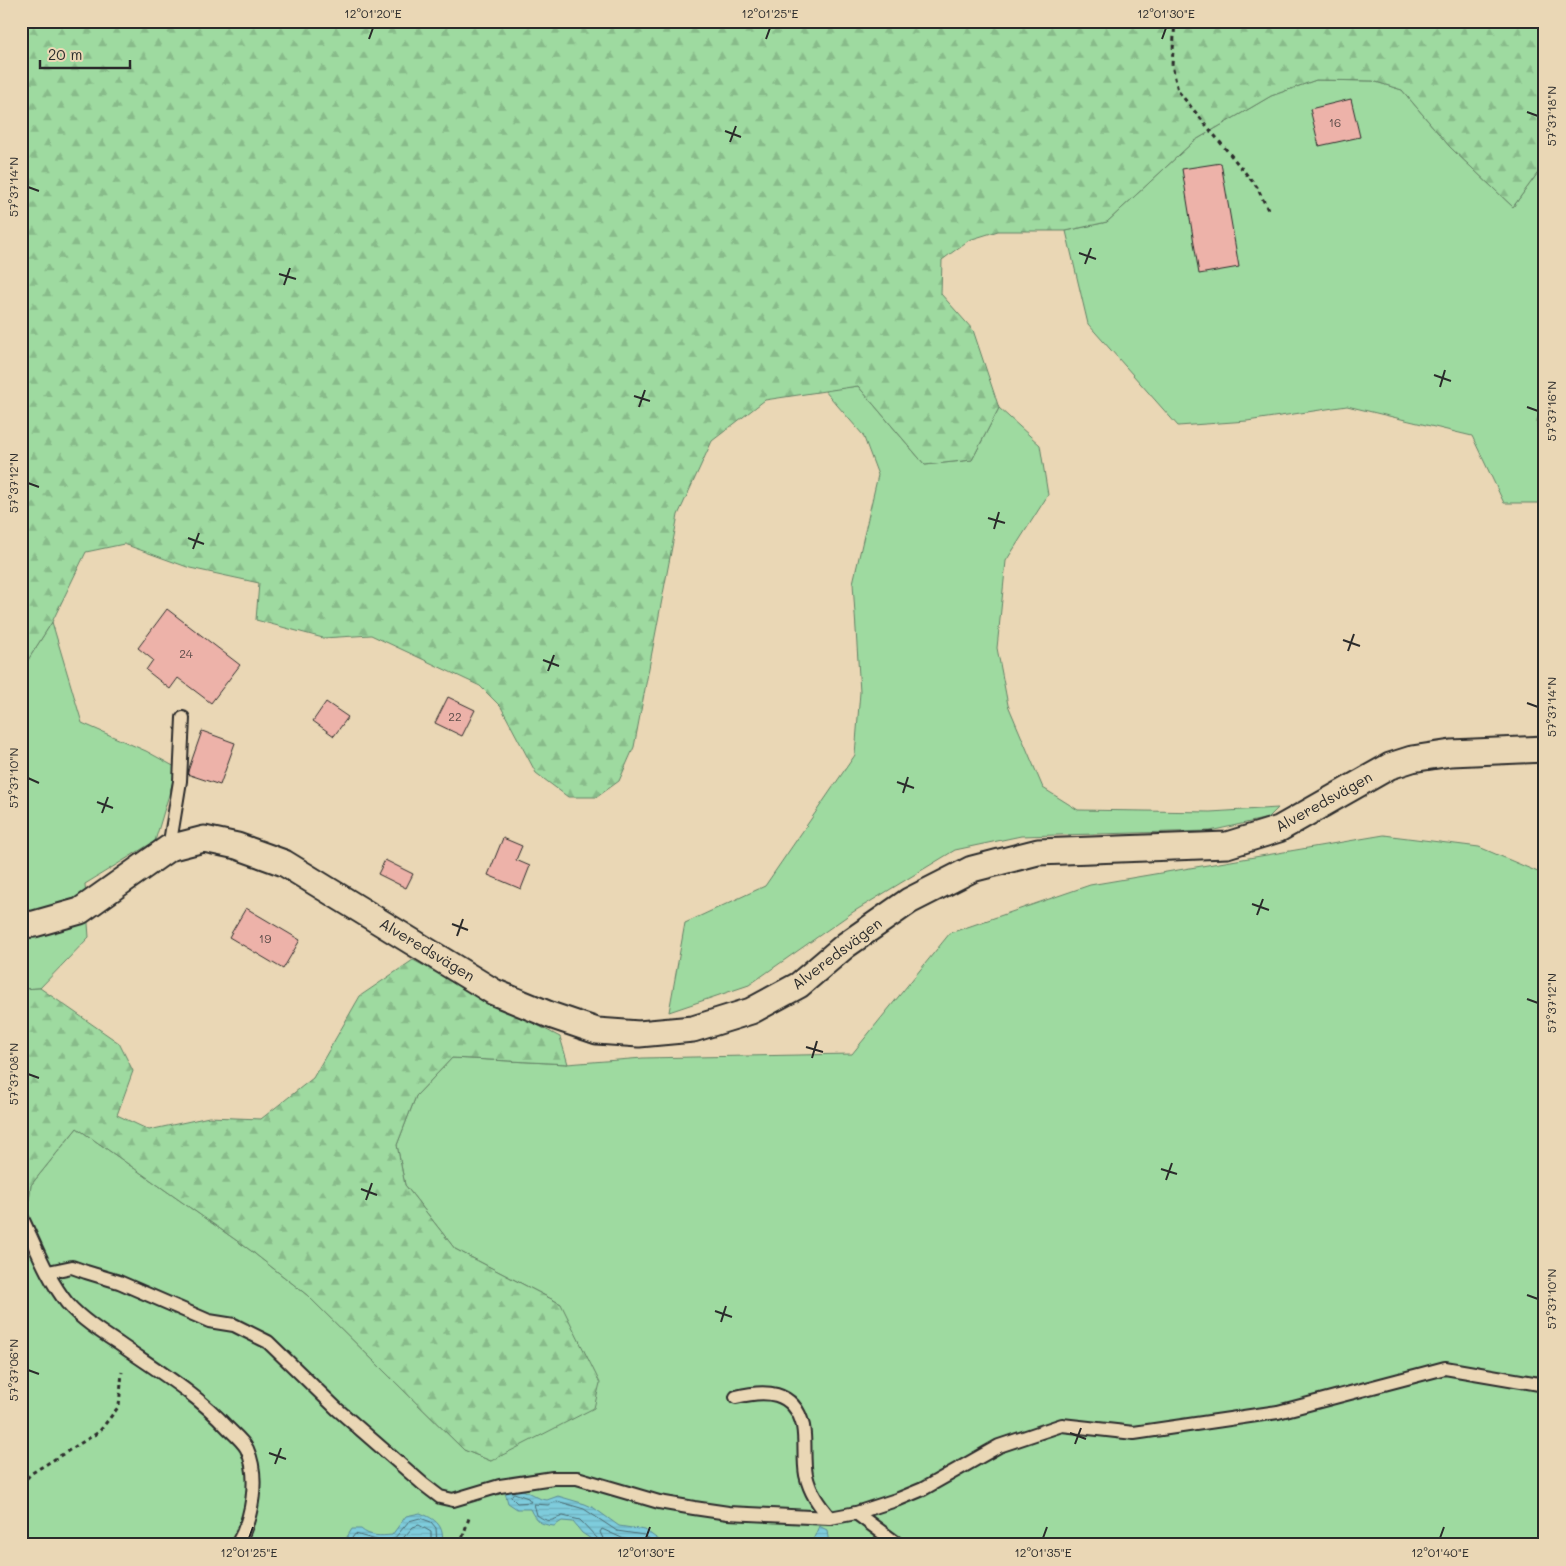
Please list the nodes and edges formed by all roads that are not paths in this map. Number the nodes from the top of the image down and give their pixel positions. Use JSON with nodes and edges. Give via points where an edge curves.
{"nodes":[{"id":1,"x":183,"y":718,"type":"dead end"},
{"id":2,"x":1545,"y":748,"type":"edge"},
{"id":3,"x":169,"y":848,"type":"junction"},
{"id":4,"x":21,"y":925,"type":"edge"},
{"id":5,"x":21,"y":1216,"type":"edge"},
{"id":6,"x":48,"y":1272,"type":"junction"},
{"id":7,"x":1545,"y":1385,"type":"edge"},
{"id":8,"x":736,"y":1397,"type":"dead end"},
{"id":9,"x":856,"y":1513,"type":"junction"},
{"id":10,"x":830,"y":1518,"type":"junction"},
{"id":11,"x":237,"y":1545,"type":"edge"},
{"id":12,"x":899,"y":1545,"type":"edge"}],
"edges":[{"from":1,"to":3,"type":"lane","via":[[180,781]]},
{"from":2,"to":3,"type":"street","name":"Alveredsvägen","via":[[1451,753],[1412,759],[1368,776],[1279,828],[1227,844],[1038,852],[972,869],[909,901],[846,946],[800,985],[751,1011],[693,1029],[638,1034],[597,1031],[494,992],[284,863],[237,846],[204,840]]},
{"from":3,"to":4,"type":"street","name":"Alveredsvägen","via":[[80,911]]},
{"from":5,"to":6,"type":"lane"},
{"from":6,"to":10,"type":"lane","via":[[72,1267],[119,1282],[209,1321],[234,1325],[268,1342],[337,1409],[440,1497],[453,1500],[515,1484],[577,1478],[659,1502],[694,1508]]},
{"from":6,"to":11,"type":"lane","via":[[68,1304],[97,1329],[216,1415],[247,1448],[253,1476],[252,1498],[246,1529]]},
{"from":7,"to":9,"type":"lane","via":[[1445,1368],[1278,1412],[1134,1433],[1062,1425],[999,1446],[923,1489]]},
{"from":8,"to":10,"type":"lane","via":[[759,1391],[771,1392],[790,1404],[803,1425],[810,1490]]},
{"from":9,"to":10,"type":"lane"},
{"from":9,"to":12,"type":"lane"}]}
